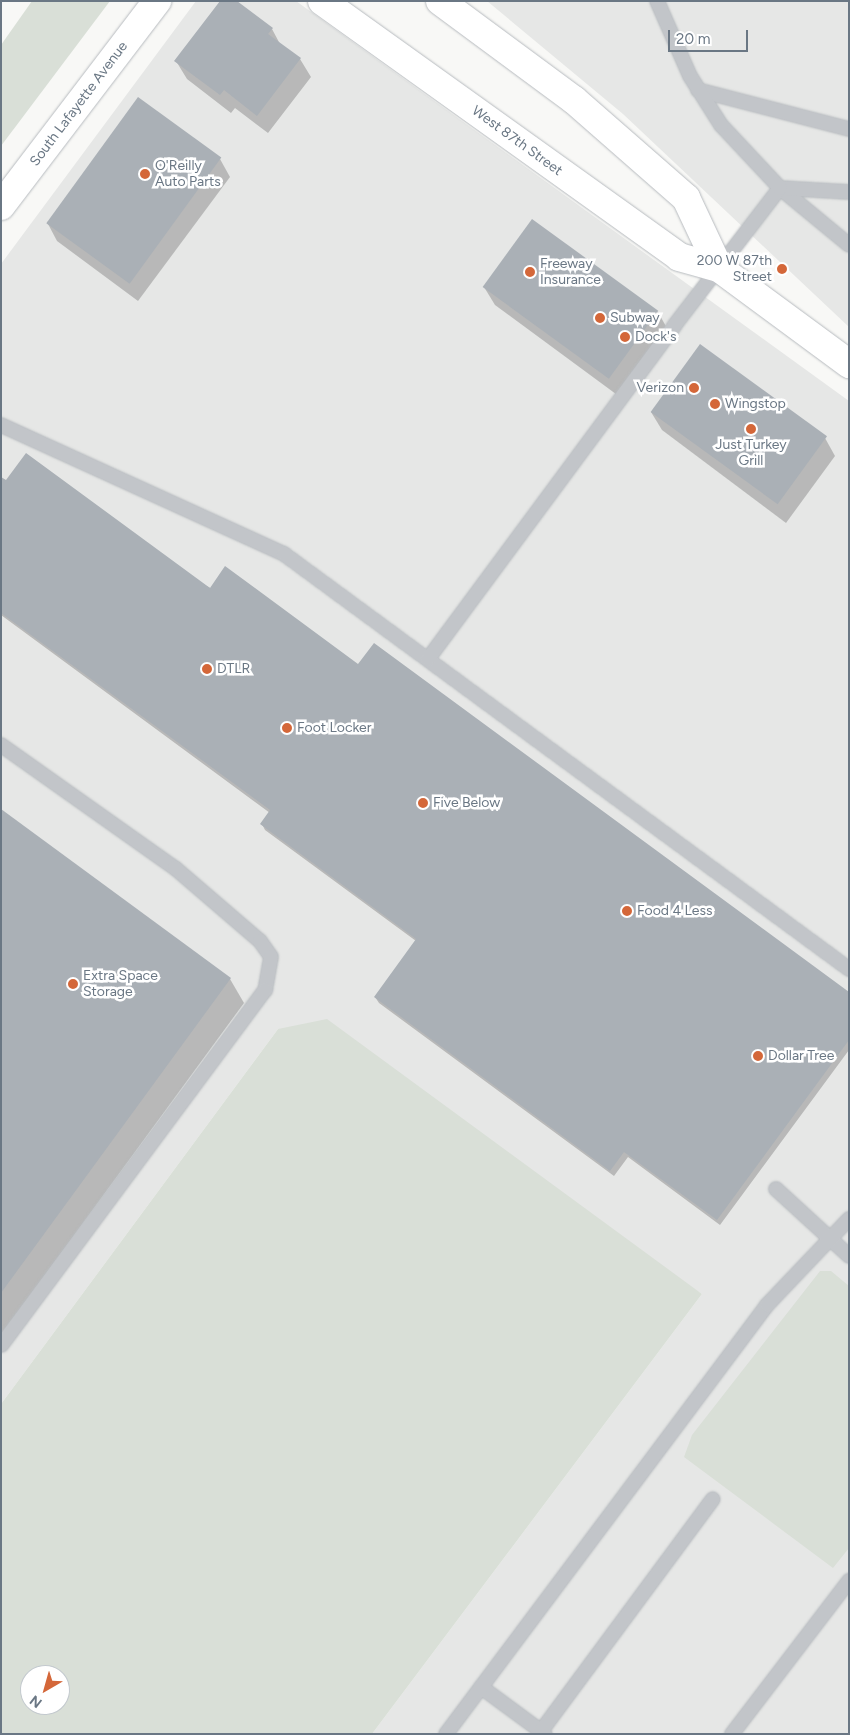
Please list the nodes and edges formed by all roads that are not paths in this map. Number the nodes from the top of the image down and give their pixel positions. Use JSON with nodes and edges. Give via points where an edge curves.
{"nodes":[{"id":1,"x":157,"y":1,"type":"edge"},
{"id":2,"x":322,"y":1,"type":"edge"},
{"id":3,"x":440,"y":1,"type":"edge"},
{"id":4,"x":658,"y":1,"type":"edge"},
{"id":5,"x":698,"y":90,"type":"junction"},
{"id":6,"x":849,"y":129,"type":"edge"},
{"id":7,"x":780,"y":188,"type":"junction"},
{"id":8,"x":849,"y":192,"type":"edge"},
{"id":9,"x":1,"y":206,"type":"edge"},
{"id":10,"x":849,"y":245,"type":"edge"},
{"id":11,"x":720,"y":268,"type":"junction"},
{"id":12,"x":849,"y":364,"type":"edge"},
{"id":13,"x":1,"y":425,"type":"edge"},
{"id":14,"x":428,"y":659,"type":"junction"},
{"id":15,"x":1,"y":745,"type":"edge"},
{"id":16,"x":849,"y":969,"type":"edge"},
{"id":17,"x":776,"y":1189,"type":"dead end"},
{"id":18,"x":849,"y":1219,"type":"edge"},
{"id":19,"x":830,"y":1239,"type":"junction"},
{"id":20,"x":849,"y":1256,"type":"edge"},
{"id":21,"x":1,"y":1345,"type":"edge"},
{"id":22,"x":713,"y":1498,"type":"dead end"},
{"id":23,"x":849,"y":1581,"type":"edge"},
{"id":24,"x":481,"y":1687,"type":"junction"},
{"id":25,"x":542,"y":1733,"type":"edge"},
{"id":26,"x":446,"y":1734,"type":"edge"},
{"id":27,"x":732,"y":1734,"type":"edge"}],
"edges":[{"from":1,"to":9,"type":"main road","name":"South Lafayette Avenue"},
{"from":2,"to":11,"type":"main road","name":"West 87th Street","via":[[678,257]]},
{"from":3,"to":11,"type":"main road","name":"West 87th Street","via":[[574,100],[686,198]]},
{"from":4,"to":5,"type":"lane"},
{"from":5,"to":6,"type":"lane"},
{"from":5,"to":7,"type":"lane","via":[[721,125]]},
{"from":7,"to":8,"type":"lane"},
{"from":7,"to":10,"type":"lane"},
{"from":7,"to":11,"type":"lane"},
{"from":11,"to":12,"type":"main road","name":"West 87th Street"},
{"from":11,"to":14,"type":"lane"},
{"from":13,"to":14,"type":"lane","via":[[284,554]]},
{"from":14,"to":16,"type":"lane"},
{"from":15,"to":21,"type":"lane","via":[[175,868],[260,941],[270,957],[265,990]]},
{"from":17,"to":19,"type":"lane"},
{"from":18,"to":19,"type":"lane"},
{"from":19,"to":20,"type":"lane"},
{"from":19,"to":24,"type":"lane","via":[[767,1305]]},
{"from":22,"to":25,"type":"lane"},
{"from":23,"to":27,"type":"lane"},
{"from":24,"to":25,"type":"lane"},
{"from":24,"to":26,"type":"lane"}]}
